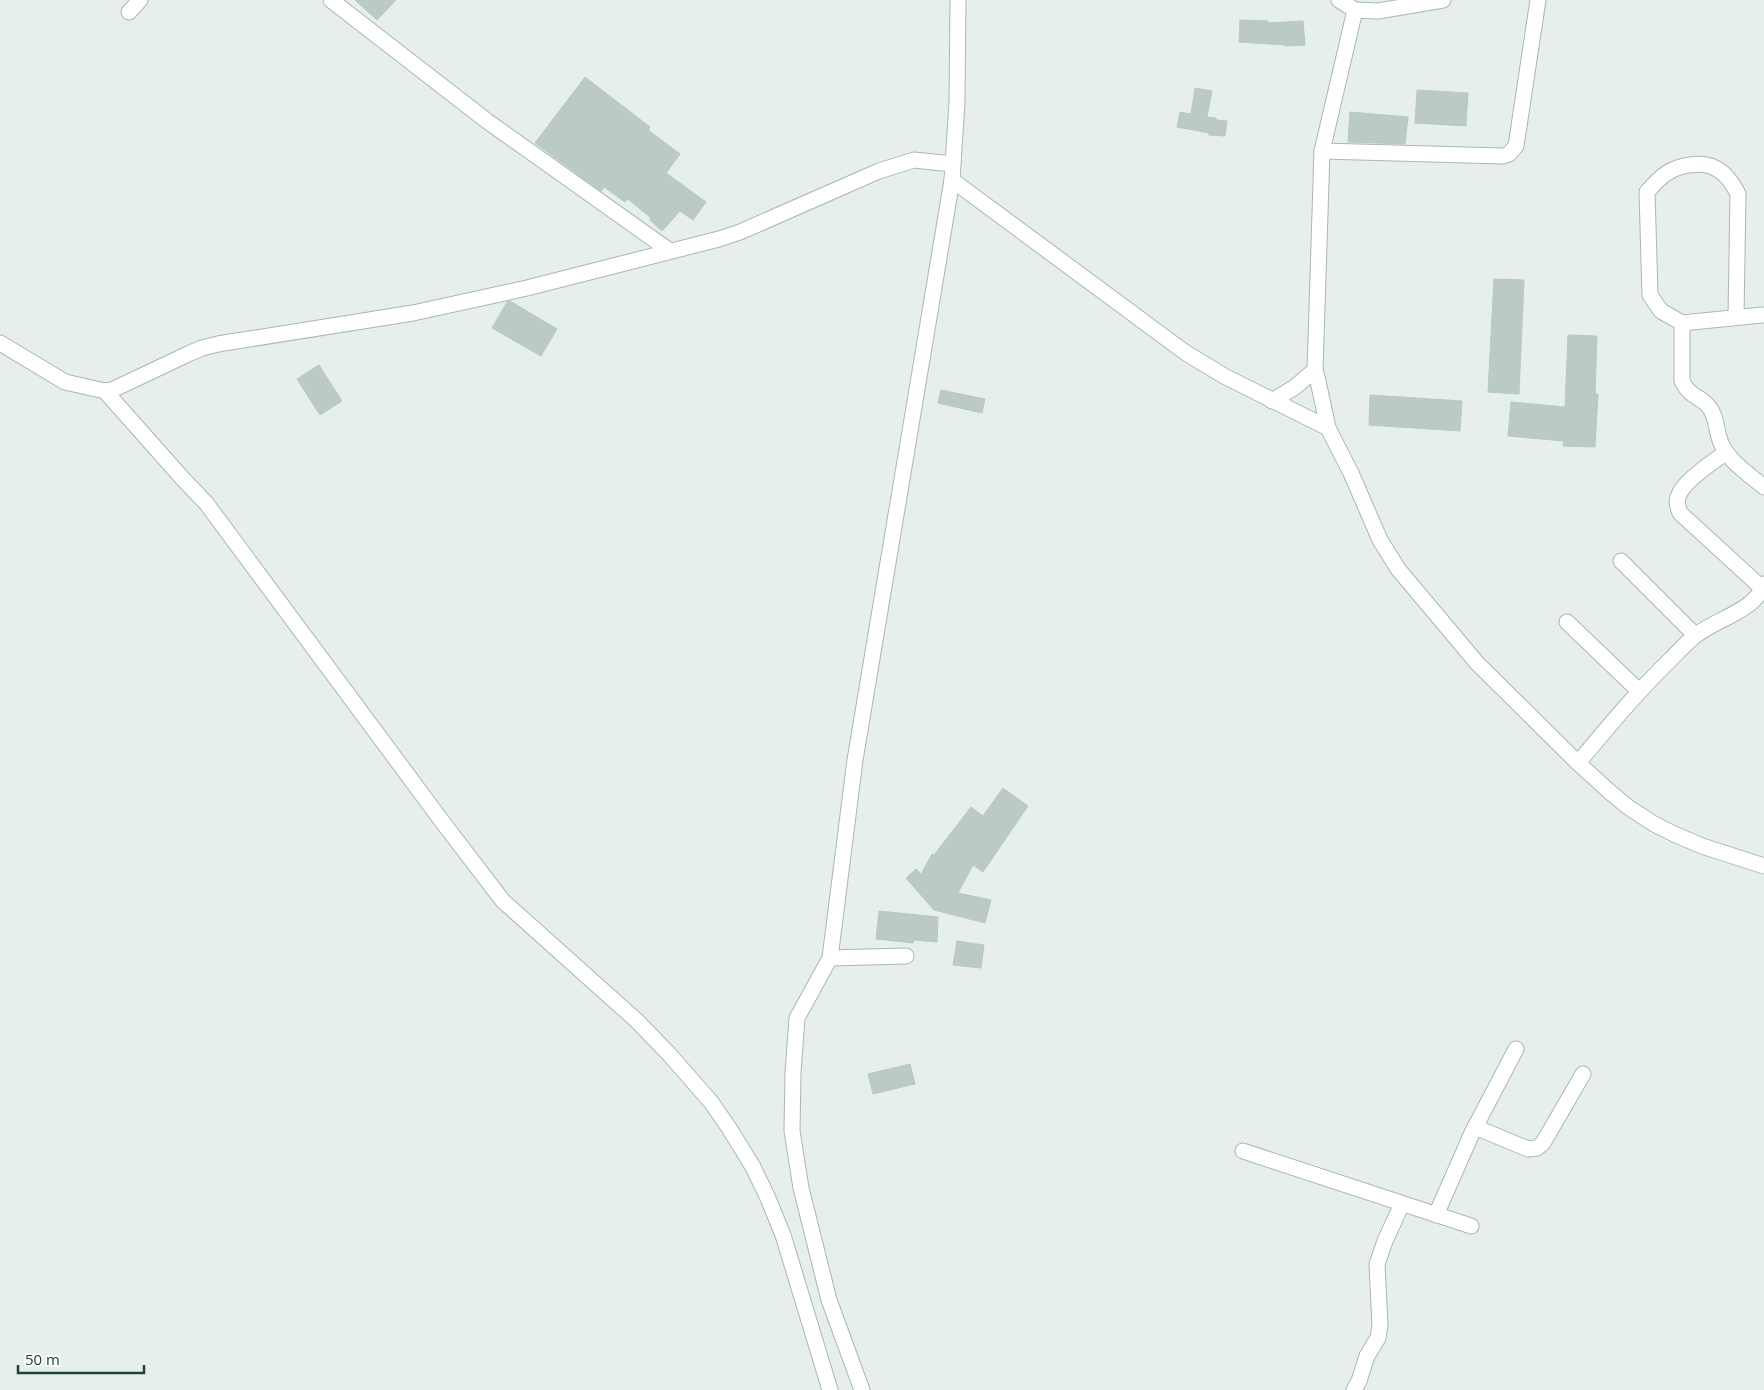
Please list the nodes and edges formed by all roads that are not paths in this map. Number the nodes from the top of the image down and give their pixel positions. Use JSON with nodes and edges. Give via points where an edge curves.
{"nodes":[{"id":1,"x":140,"y":0,"type":"edge"},
{"id":2,"x":331,"y":0,"type":"edge"},
{"id":3,"x":958,"y":0,"type":"edge"},
{"id":4,"x":1339,"y":0,"type":"edge"},
{"id":5,"x":1444,"y":0,"type":"edge"},
{"id":6,"x":1538,"y":0,"type":"edge"},
{"id":7,"x":1355,"y":10,"type":"junction"},
{"id":8,"x":129,"y":12,"type":"dead end"},
{"id":9,"x":1322,"y":151,"type":"junction"},
{"id":10,"x":952,"y":164,"type":"junction"},
{"id":11,"x":952,"y":180,"type":"junction"},
{"id":12,"x":670,"y":251,"type":"junction"},
{"id":13,"x":1762,"y":315,"type":"dead end"},
{"id":14,"x":1736,"y":318,"type":"junction"},
{"id":15,"x":1682,"y":323,"type":"junction"},
{"id":16,"x":0,"y":343,"type":"edge"},
{"id":17,"x":1315,"y":370,"type":"junction"},
{"id":18,"x":105,"y":391,"type":"junction"},
{"id":19,"x":1272,"y":401,"type":"junction"},
{"id":20,"x":1328,"y":428,"type":"junction"},
{"id":21,"x":1726,"y":453,"type":"junction"},
{"id":22,"x":1764,"y":487,"type":"edge"},
{"id":23,"x":1621,"y":561,"type":"dead end"},
{"id":24,"x":1763,"y":586,"type":"edge"},
{"id":25,"x":1567,"y":622,"type":"dead end"},
{"id":26,"x":1695,"y":635,"type":"junction"},
{"id":27,"x":1639,"y":691,"type":"junction"},
{"id":28,"x":1578,"y":763,"type":"junction"},
{"id":29,"x":1764,"y":866,"type":"edge"},
{"id":30,"x":906,"y":956,"type":"dead end"},
{"id":31,"x":830,"y":958,"type":"junction"},
{"id":32,"x":1516,"y":1049,"type":"dead end"},
{"id":33,"x":1583,"y":1074,"type":"dead end"},
{"id":34,"x":1475,"y":1127,"type":"junction"},
{"id":35,"x":1243,"y":1150,"type":"dead end"},
{"id":36,"x":1402,"y":1204,"type":"junction"},
{"id":37,"x":1436,"y":1215,"type":"junction"},
{"id":38,"x":1471,"y":1226,"type":"dead end"},
{"id":39,"x":830,"y":1390,"type":"edge"},
{"id":40,"x":862,"y":1390,"type":"edge"},
{"id":41,"x":1354,"y":1390,"type":"edge"}],
"edges":[{"from":1,"to":8,"type":"street"},
{"from":2,"to":12,"type":"street","via":[[487,121]]},
{"from":3,"to":10,"type":"street","via":[[957,102]]},
{"from":4,"to":7,"type":"street"},
{"from":5,"to":7,"type":"street","via":[[1378,11]]},
{"from":6,"to":9,"type":"street","via":[[1516,146],[1509,154]]},
{"from":7,"to":9,"type":"street"},
{"from":9,"to":17,"type":"street"},
{"from":10,"to":11,"type":"street"},
{"from":10,"to":12,"type":"street","via":[[914,160],[740,232]]},
{"from":11,"to":19,"type":"street","via":[[1186,353]]},
{"from":11,"to":31,"type":"street","via":[[855,760]]},
{"from":12,"to":18,"type":"street","via":[[413,313],[218,344]]},
{"from":13,"to":14,"type":"street"},
{"from":14,"to":15,"type":"street"},
{"from":14,"to":15,"type":"street","via":[[1738,194],[1728,178],[1715,167],[1685,166],[1658,180],[1647,192],[1646,204],[1650,295],[1662,311]]},
{"from":15,"to":21,"type":"street","via":[[1682,381],[1692,395],[1712,411]]},
{"from":16,"to":18,"type":"street","via":[[65,382]]},
{"from":17,"to":19,"type":"street"},
{"from":17,"to":20,"type":"street"},
{"from":18,"to":39,"type":"street","via":[[206,503],[503,900],[636,1020],[711,1102],[753,1166],[767,1196],[783,1235]]},
{"from":19,"to":20,"type":"street"},
{"from":20,"to":28,"type":"street","via":[[1380,540],[1398,569],[1477,663]]},
{"from":21,"to":22,"type":"street"},
{"from":21,"to":24,"type":"street","via":[[1684,486],[1676,504],[1680,513]]},
{"from":23,"to":26,"type":"street"},
{"from":24,"to":26,"type":"street","via":[[1755,599],[1738,612]]},
{"from":25,"to":27,"type":"street"},
{"from":26,"to":27,"type":"street"},
{"from":27,"to":28,"type":"street"},
{"from":28,"to":29,"type":"street","via":[[1628,807],[1654,824],[1702,846]]},
{"from":30,"to":31,"type":"street"},
{"from":31,"to":40,"type":"street","via":[[797,1018],[792,1131],[800,1188],[821,1274]]},
{"from":32,"to":34,"type":"street"},
{"from":33,"to":34,"type":"street","via":[[1537,1148],[1528,1149]]},
{"from":34,"to":37,"type":"street"},
{"from":35,"to":36,"type":"street"},
{"from":36,"to":37,"type":"street"},
{"from":36,"to":41,"type":"street","via":[[1377,1264],[1378,1338]]},
{"from":37,"to":38,"type":"street"}]}
